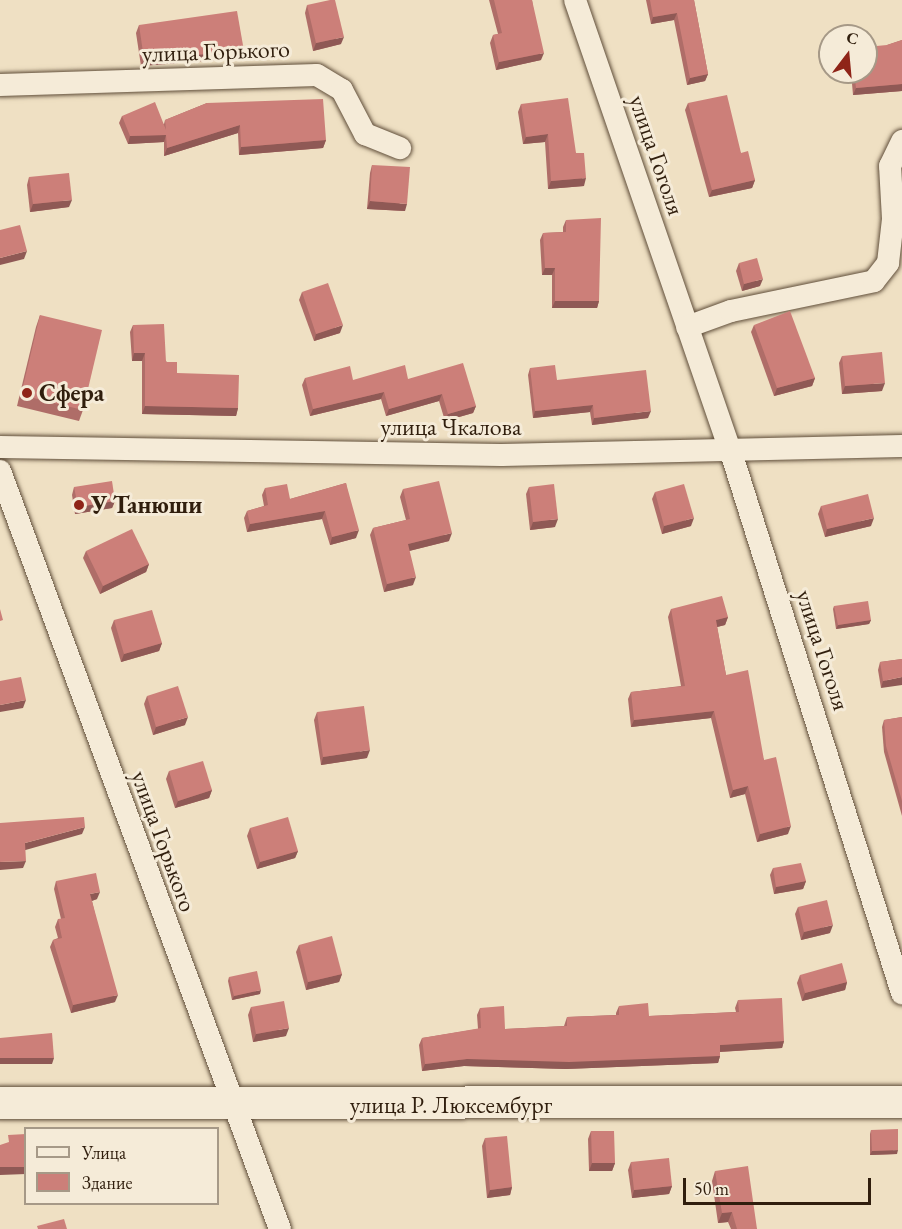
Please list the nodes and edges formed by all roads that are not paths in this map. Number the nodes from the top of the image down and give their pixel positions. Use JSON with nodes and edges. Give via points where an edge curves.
{"nodes":[{"id":1,"x":575,"y":0,"type":"edge"},
{"id":2,"x":0,"y":85,"type":"edge"},
{"id":3,"x":902,"y":141,"type":"edge"},
{"id":4,"x":400,"y":148,"type":"dead end"},
{"id":5,"x":687,"y":327,"type":"junction"},
{"id":6,"x":902,"y":446,"type":"edge"},
{"id":7,"x":0,"y":447,"type":"edge"},
{"id":8,"x":730,"y":449,"type":"junction"},
{"id":9,"x":0,"y":471,"type":"edge"},
{"id":10,"x":902,"y":993,"type":"edge"},
{"id":11,"x":902,"y":1102,"type":"edge"},
{"id":12,"x":0,"y":1103,"type":"edge"},
{"id":13,"x":232,"y":1105,"type":"junction"},
{"id":14,"x":280,"y":1229,"type":"edge"}],
"edges":[{"from":1,"to":5,"type":"street","name":"улица Гоголя"},
{"from":2,"to":4,"type":"street","name":"улица Горького","via":[[316,75],[342,90],[365,134]]},
{"from":3,"to":5,"type":"street","via":[[890,166],[893,219],[888,264],[874,281],[731,311]]},
{"from":5,"to":8,"type":"street","name":"улица Гоголя"},
{"from":6,"to":8,"type":"street","name":"улица Чкалова"},
{"from":7,"to":8,"type":"street","name":"улица Чкалова","via":[[502,455]]},
{"from":8,"to":10,"type":"street","name":"улица Гоголя"},
{"from":9,"to":13,"type":"street","name":"улица Горького"},
{"from":11,"to":13,"type":"street","name":"улица Р. Люксембург"},
{"from":12,"to":13,"type":"street","name":"улица Р. Люксембург"},
{"from":13,"to":14,"type":"street","name":"улица Горького"}]}
